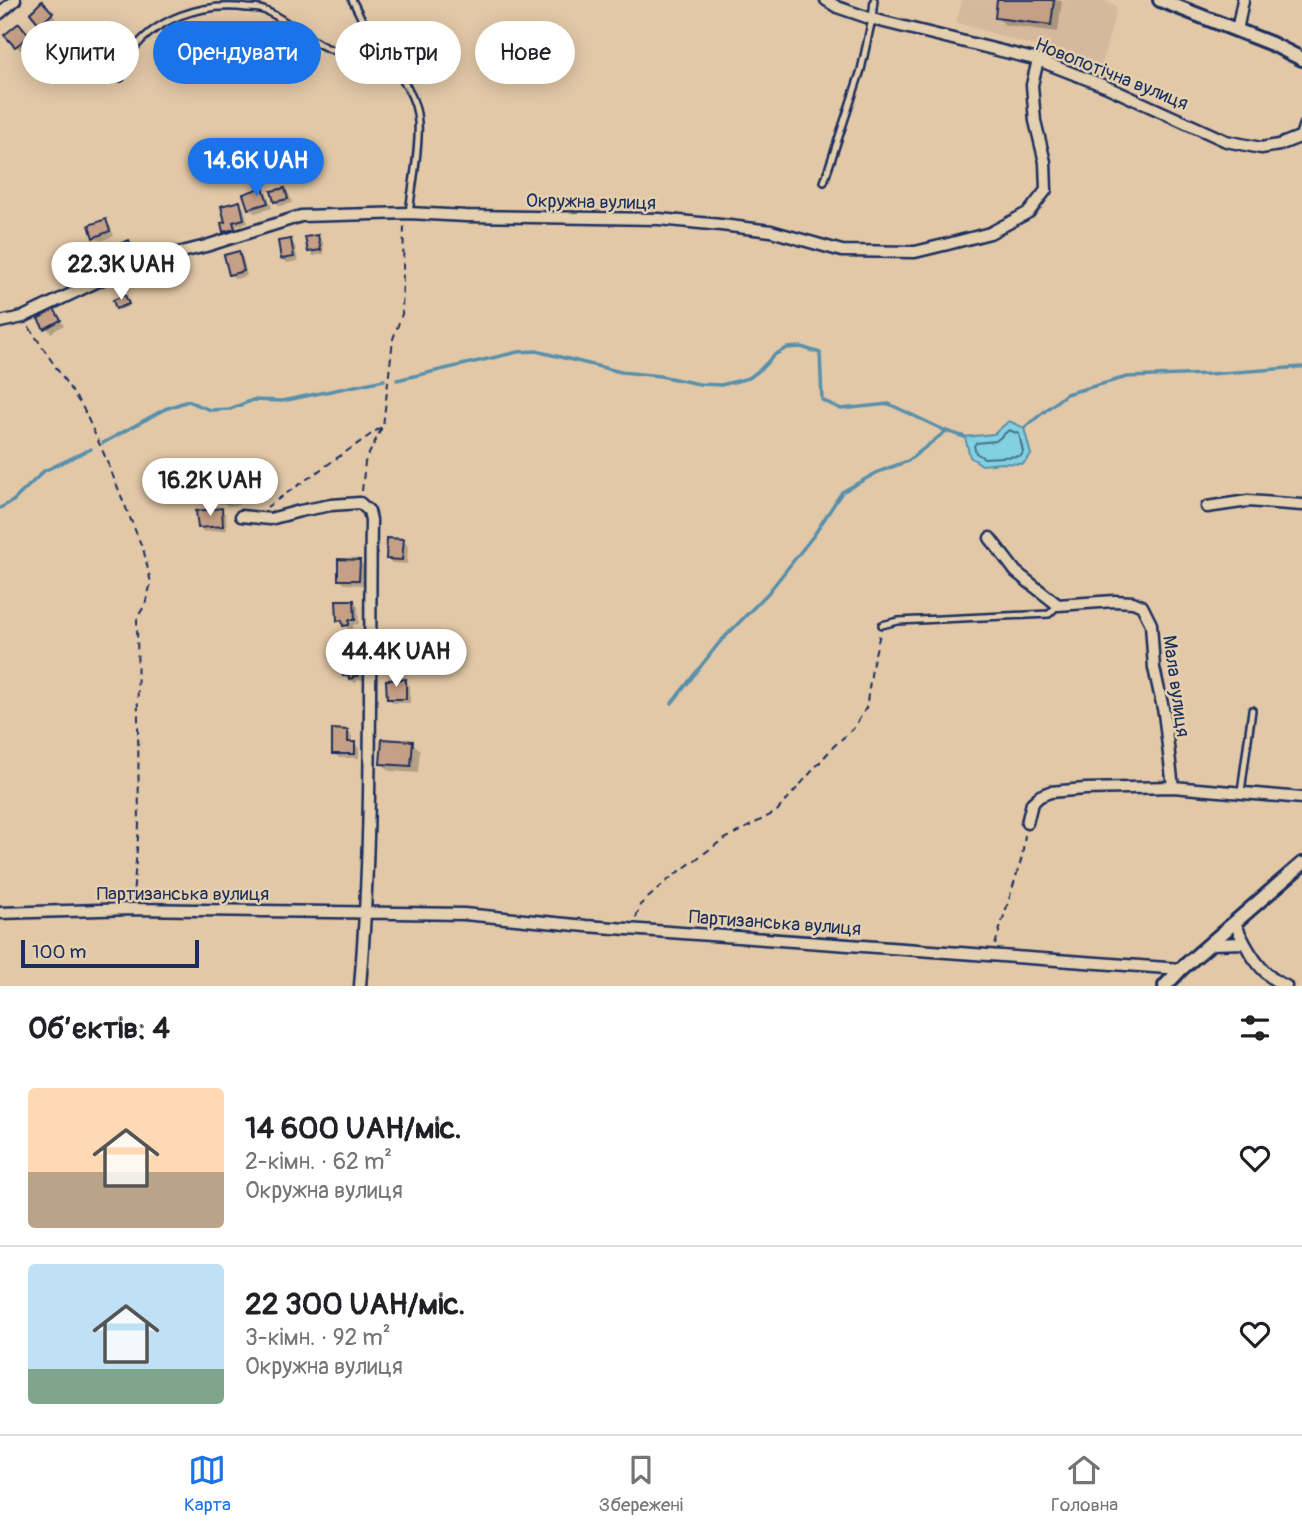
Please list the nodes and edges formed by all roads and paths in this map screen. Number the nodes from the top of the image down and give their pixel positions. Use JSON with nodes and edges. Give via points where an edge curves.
{"nodes":[{"id":1,"x":15,"y":0,"type":"edge"},
{"id":2,"x":352,"y":0,"type":"edge"},
{"id":3,"x":826,"y":0,"type":"edge"},
{"id":4,"x":874,"y":0,"type":"edge"},
{"id":5,"x":1160,"y":0,"type":"edge"},
{"id":6,"x":1243,"y":0,"type":"edge"},
{"id":7,"x":0,"y":13,"type":"edge"},
{"id":8,"x":872,"y":19,"type":"junction"},
{"id":9,"x":363,"y":21,"type":"edge"},
{"id":10,"x":1237,"y":31,"type":"junction"},
{"id":11,"x":139,"y":44,"type":"edge"},
{"id":12,"x":335,"y":50,"type":"edge"},
{"id":13,"x":1302,"y":59,"type":"edge"},
{"id":14,"x":1038,"y":60,"type":"junction"},
{"id":15,"x":406,"y":84,"type":"edge"},
{"id":16,"x":1302,"y":125,"type":"edge"},
{"id":17,"x":1300,"y":136,"type":"edge"},
{"id":18,"x":824,"y":181,"type":"dead end"},
{"id":19,"x":407,"y":213,"type":"junction"},
{"id":20,"x":23,"y":317,"type":"junction"},
{"id":21,"x":0,"y":322,"type":"edge"},
{"id":22,"x":383,"y":426,"type":"junction"},
{"id":23,"x":360,"y":503,"type":"junction"},
{"id":24,"x":1302,"y":505,"type":"edge"},
{"id":25,"x":1207,"y":507,"type":"dead end"},
{"id":26,"x":241,"y":516,"type":"dead end"},
{"id":27,"x":256,"y":518,"type":"junction"},
{"id":28,"x":990,"y":538,"type":"dead end"},
{"id":29,"x":1058,"y":605,"type":"junction"},
{"id":30,"x":882,"y":625,"type":"joint"},
{"id":31,"x":1252,"y":710,"type":"dead end"},
{"id":32,"x":1173,"y":787,"type":"junction"},
{"id":33,"x":1241,"y":792,"type":"junction"},
{"id":34,"x":1302,"y":798,"type":"edge"},
{"id":35,"x":1027,"y":823,"type":"joint"},
{"id":36,"x":1302,"y":864,"type":"edge"},
{"id":37,"x":133,"y":909,"type":"junction"},
{"id":38,"x":366,"y":912,"type":"junction"},
{"id":39,"x":0,"y":913,"type":"edge"},
{"id":40,"x":1235,"y":923,"type":"junction"},
{"id":41,"x":632,"y":929,"type":"junction"},
{"id":42,"x":1244,"y":943,"type":"junction"},
{"id":43,"x":1213,"y":944,"type":"junction"},
{"id":44,"x":992,"y":956,"type":"junction"},
{"id":45,"x":1181,"y":970,"type":"junction"},
{"id":46,"x":360,"y":986,"type":"edge"},
{"id":47,"x":1165,"y":986,"type":"edge"},
{"id":48,"x":1286,"y":986,"type":"edge"}],
"edges":[{"from":1,"to":7,"type":"street"},
{"from":2,"to":9,"type":"lane"},
{"from":3,"to":8,"type":"street","name":"Новопотічна вулиця"},
{"from":4,"to":8,"type":"lane"},
{"from":5,"to":10,"type":"street"},
{"from":6,"to":10,"type":"street"},
{"from":8,"to":14,"type":"street","name":"Новопотічна вулиця"},
{"from":8,"to":18,"type":"lane","via":[[861,70]]},
{"from":10,"to":13,"type":"street"},
{"from":11,"to":12,"type":"lane","via":[[158,26],[194,11],[238,6],[264,10],[320,46]]},
{"from":14,"to":17,"type":"street","name":"Новопотічна вулиця","via":[[1226,141],[1261,148]]},
{"from":14,"to":19,"type":"street","name":"Окружна вулиця","via":[[1032,85],[1046,190],[1029,212],[990,233],[948,244],[915,252],[842,251],[771,231],[659,219]]},
{"from":15,"to":19,"type":"lane","via":[[418,121]]},
{"from":16,"to":17,"type":"lane"},
{"from":19,"to":20,"type":"street","name":"Окружна вулиця","via":[[300,216],[134,264]]},
{"from":19,"to":22,"type":"path","via":[[402,314],[393,339]]},
{"from":20,"to":21,"type":"street","name":"Окружна вулиця"},
{"from":20,"to":37,"type":"path","via":[[83,408],[144,552],[151,583],[137,618],[139,825]]},
{"from":22,"to":23,"type":"path","via":[[365,462]]},
{"from":22,"to":27,"type":"path","via":[[269,504]]},
{"from":23,"to":27,"type":"street"},
{"from":23,"to":38,"type":"street","via":[[369,510],[371,520]]},
{"from":24,"to":25,"type":"street","via":[[1248,501]]},
{"from":26,"to":27,"type":"street"},
{"from":28,"to":29,"type":"street","via":[[1016,572]]},
{"from":29,"to":30,"type":"lane","via":[[1049,614]]},
{"from":29,"to":32,"type":"street","name":"Мала вулиця","via":[[1114,601],[1142,606],[1151,624]]},
{"from":30,"to":41,"type":"path","via":[[866,708],[853,729],[776,812],[721,841],[640,905]]},
{"from":31,"to":33,"type":"lane"},
{"from":32,"to":33,"type":"street"},
{"from":32,"to":35,"type":"street","via":[[1050,792],[1032,803]]},
{"from":33,"to":34,"type":"street"},
{"from":35,"to":44,"type":"path"},
{"from":36,"to":40,"type":"street"},
{"from":37,"to":38,"type":"street","name":"Партизанська вулиця"},
{"from":37,"to":39,"type":"street","name":"Партизанська вулиця"},
{"from":38,"to":41,"type":"street","name":"Партизанська вулиця","via":[[464,914]]},
{"from":38,"to":46,"type":"street"},
{"from":40,"to":42,"type":"street"},
{"from":40,"to":43,"type":"street"},
{"from":41,"to":44,"type":"street","name":"Партизанська вулиця"},
{"from":42,"to":43,"type":"street"},
{"from":42,"to":48,"type":"street","via":[[1277,983]]},
{"from":43,"to":45,"type":"street"},
{"from":44,"to":45,"type":"street","name":"Партизанська вулиця"},
{"from":45,"to":47,"type":"street"}]}
